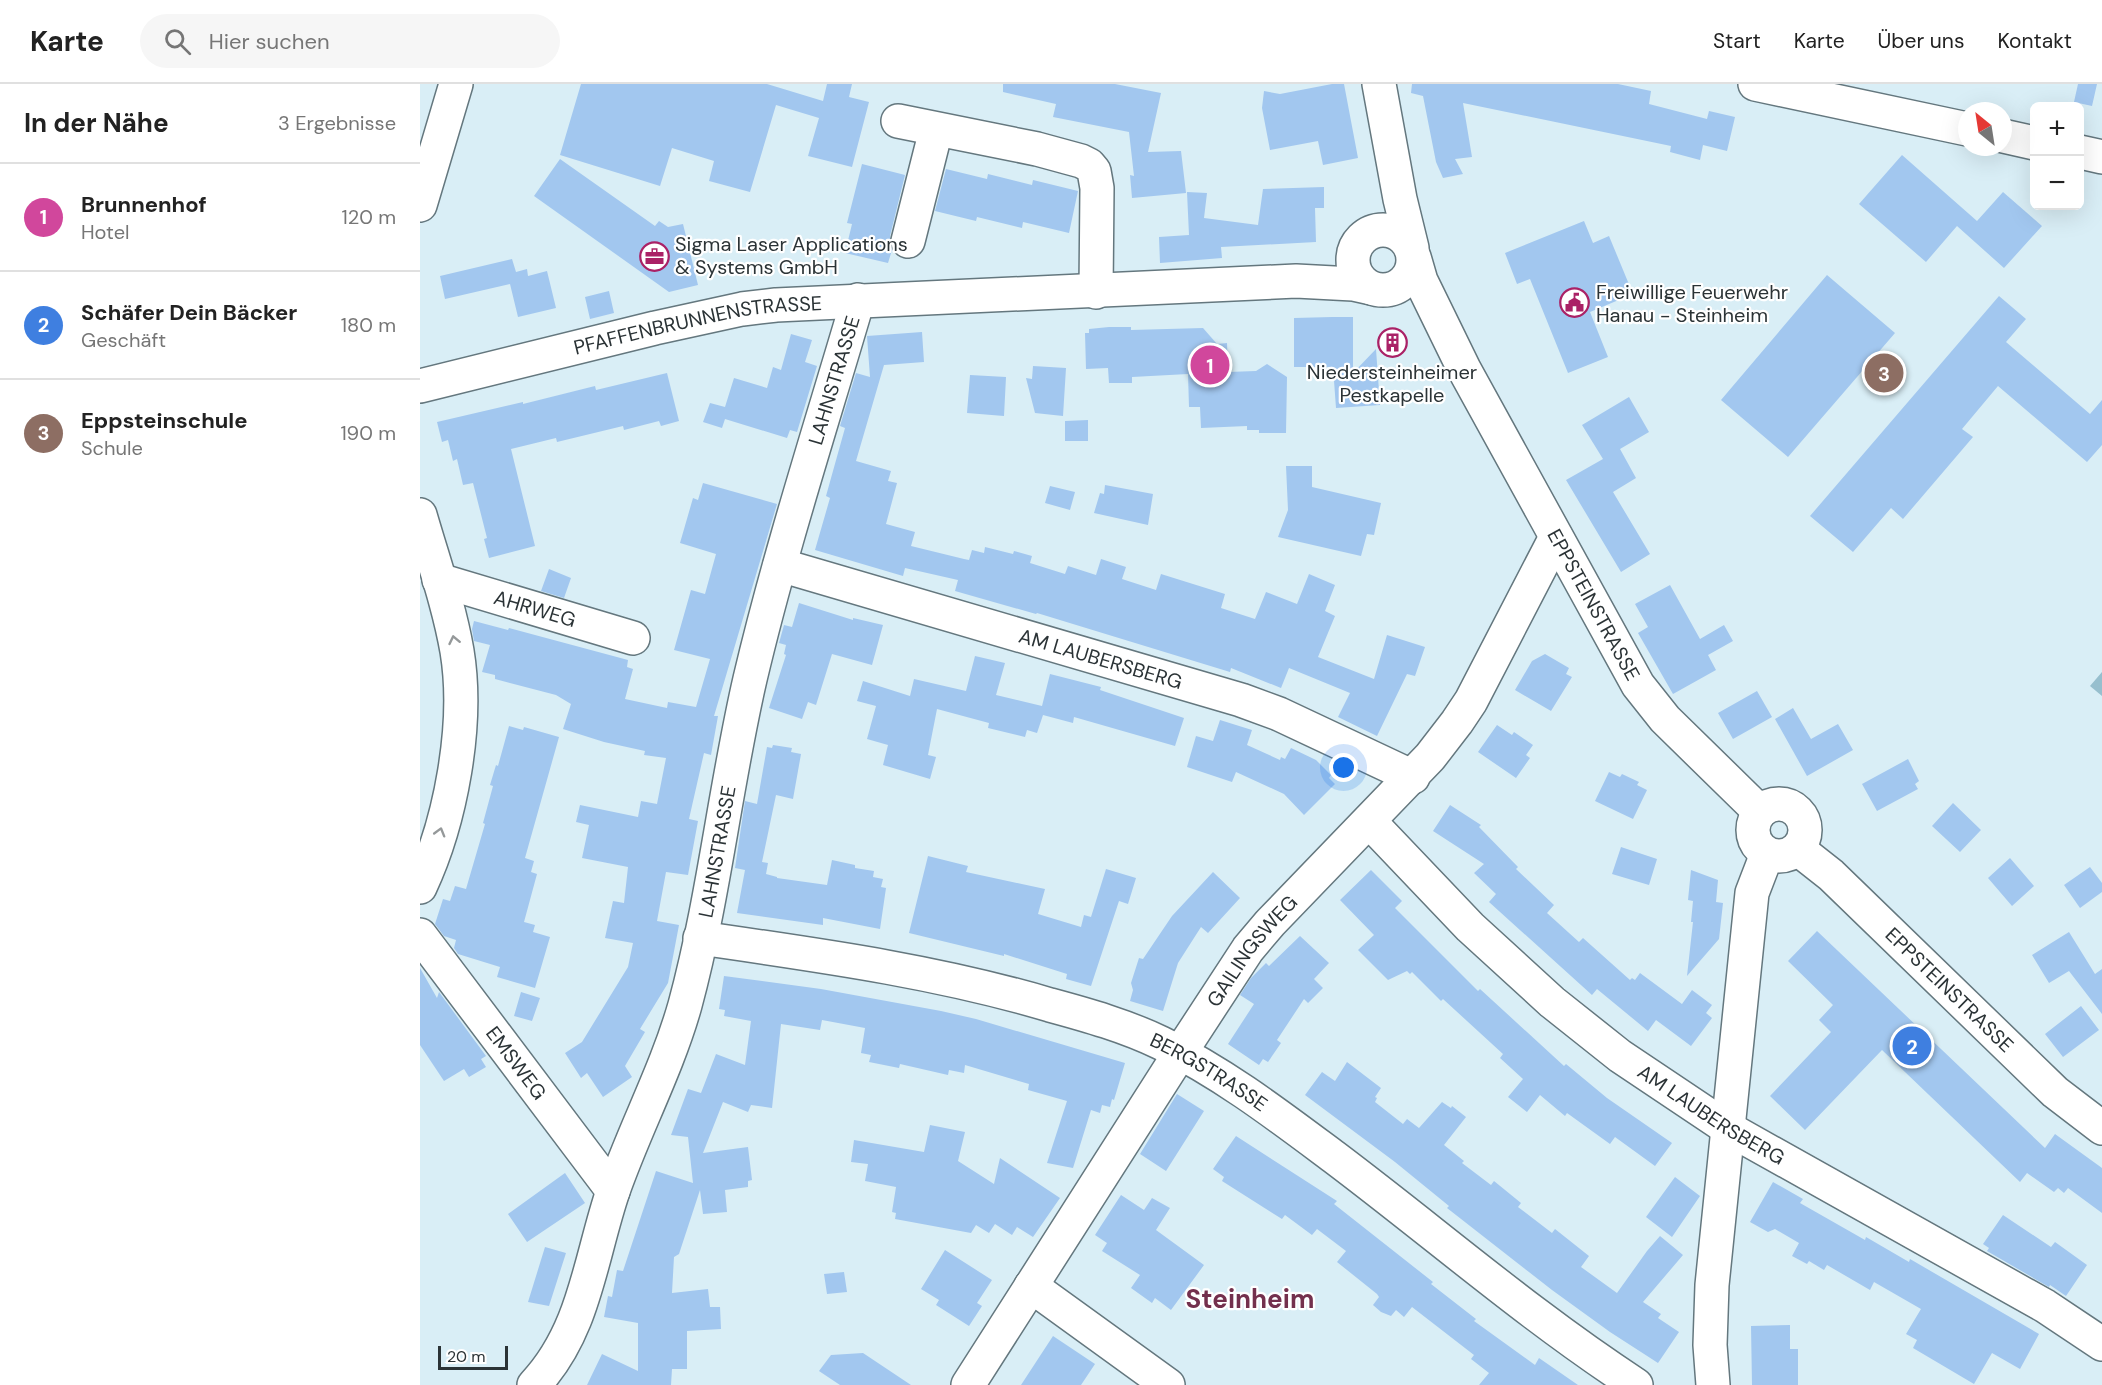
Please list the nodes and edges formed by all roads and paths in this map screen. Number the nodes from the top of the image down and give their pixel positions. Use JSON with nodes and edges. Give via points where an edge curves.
{"nodes":[{"id":1,"x":456,"y":84,"type":"edge"},
{"id":2,"x":1379,"y":84,"type":"edge"},
{"id":3,"x":1755,"y":84,"type":"edge"},
{"id":4,"x":898,"y":121,"type":"dead end"},
{"id":5,"x":1958,"y":127,"type":"edge"},
{"id":6,"x":936,"y":130,"type":"junction"},
{"id":7,"x":2012,"y":138,"type":"edge"},
{"id":8,"x":2030,"y":142,"type":"edge"},
{"id":9,"x":1390,"y":145,"type":"junction"},
{"id":10,"x":2084,"y":153,"type":"edge"},
{"id":11,"x":2102,"y":157,"type":"edge"},
{"id":12,"x":420,"y":205,"type":"edge"},
{"id":13,"x":1362,"y":238,"type":"junction"},
{"id":14,"x":908,"y":241,"type":"dead end"},
{"id":15,"x":1413,"y":252,"type":"junction"},
{"id":16,"x":1269,"y":282,"type":"junction"},
{"id":17,"x":1376,"y":289,"type":"junction"},
{"id":18,"x":1096,"y":292,"type":"junction"},
{"id":19,"x":858,"y":300,"type":"junction"},
{"id":20,"x":1464,"y":369,"type":"junction"},
{"id":21,"x":420,"y":386,"type":"edge"},
{"id":22,"x":420,"y":515,"type":"edge"},
{"id":23,"x":1556,"y":537,"type":"junction"},
{"id":24,"x":780,"y":566,"type":"junction"},
{"id":25,"x":439,"y":580,"type":"junction"},
{"id":26,"x":633,"y":638,"type":"dead end"},
{"id":27,"x":1413,"y":777,"type":"junction"},
{"id":28,"x":1760,"y":812,"type":"junction"},
{"id":29,"x":1369,"y":821,"type":"junction"},
{"id":30,"x":1783,"y":852,"type":"junction"},
{"id":31,"x":420,"y":887,"type":"edge"},
{"id":32,"x":420,"y":935,"type":"edge"},
{"id":33,"x":700,"y":938,"type":"junction"},
{"id":34,"x":1180,"y":1053,"type":"junction"},
{"id":35,"x":2102,"y":1128,"type":"edge"},
{"id":36,"x":1729,"y":1129,"type":"junction"},
{"id":37,"x":613,"y":1191,"type":"junction"},
{"id":38,"x":1031,"y":1286,"type":"junction"},
{"id":39,"x":2102,"y":1344,"type":"edge"},
{"id":40,"x":534,"y":1385,"type":"edge"},
{"id":41,"x":969,"y":1385,"type":"edge"},
{"id":42,"x":1168,"y":1385,"type":"edge"},
{"id":43,"x":1636,"y":1385,"type":"edge"},
{"id":44,"x":1713,"y":1385,"type":"edge"}],
"edges":[{"from":1,"to":12,"type":"street"},
{"from":2,"to":9,"type":"street","name":"EPPSTEINSTRASSE"},
{"from":3,"to":5,"type":"street"},
{"from":4,"to":6,"type":"street"},
{"from":6,"to":14,"type":"street"},
{"from":6,"to":18,"type":"street","via":[[1037,149],[1089,165],[1097,188]]},
{"from":7,"to":8,"type":"street"},
{"from":9,"to":13,"type":"street","name":"EPPSTEINSTRASSE","via":[[1379,212]]},
{"from":9,"to":15,"type":"street","name":"EPPSTEINSTRASSE"},
{"from":10,"to":11,"type":"street"},
{"from":13,"to":15,"type":"street","via":[[1388,229],[1403,236]]},
{"from":13,"to":16,"type":"street","name":"PFAFFENBRUNNENSTRASSE","via":[[1324,264]]},
{"from":13,"to":17,"type":"street","via":[[1353,259],[1355,272]]},
{"from":15,"to":17,"type":"street","via":[[1409,277],[1392,289]]},
{"from":15,"to":20,"type":"street","name":"EPPSTEINSTRASSE","via":[[1421,281]]},
{"from":16,"to":17,"type":"street","name":"PFAFFENBRUNNENSTRASSE","via":[[1319,281]]},
{"from":16,"to":18,"type":"street","name":"PFAFFENBRUNNENSTRASSE"},
{"from":17,"to":20,"type":"street","name":"EPPSTEINSTRASSE","via":[[1401,299],[1423,317]]},
{"from":18,"to":19,"type":"street","name":"PFAFFENBRUNNENSTRASSE"},
{"from":19,"to":21,"type":"street","name":"PFAFFENBRUNNENSTRASSE","via":[[742,309]]},
{"from":19,"to":24,"type":"street","name":"LAHNSTRASSE"},
{"from":20,"to":23,"type":"street","name":"EPPSTEINSTRASSE"},
{"from":22,"to":25,"type":"street"},
{"from":23,"to":27,"type":"street","name":"GAILINGSWEG","via":[[1470,701]]},
{"from":23,"to":28,"type":"street","name":"EPPSTEINSTRASSE","via":[[1646,697]]},
{"from":24,"to":27,"type":"street","name":"AM LAUBERSBERG","via":[[1241,700]]},
{"from":24,"to":33,"type":"street","name":"LAHNSTRASSE","via":[[750,681]]},
{"from":25,"to":26,"type":"street","name":"AHRWEG"},
{"from":31,"to":25,"type":"street","one_way":true,"via":[[455,773],[460,727],[457,653]]},
{"from":27,"to":29,"type":"street","name":"GAILINGSWEG"},
{"from":28,"to":30,"type":"street","via":[[1753,823],[1758,847]]},
{"from":28,"to":30,"type":"street","via":[[1773,804],[1783,804],[1802,816],[1804,838]]},
{"from":29,"to":34,"type":"street","name":"GAILINGSWEG","via":[[1259,936]]},
{"from":29,"to":36,"type":"street","name":"AM LAUBERSBERG","via":[[1470,927],[1552,1002],[1620,1056]]},
{"from":30,"to":35,"type":"street","name":"EPPSTEINSTRASSE","via":[[1831,875],[2055,1092]]},
{"from":30,"to":36,"type":"street","via":[[1752,894]]},
{"from":32,"to":37,"type":"street","name":"EMSWEG"},
{"from":33,"to":34,"type":"street","name":"BERGSTRASSE","via":[[970,984],[1087,1015]]},
{"from":33,"to":37,"type":"street","name":"LAHNSTRASSE","via":[[676,1034]]},
{"from":34,"to":38,"type":"street","name":"GAILINGSWEG"},
{"from":34,"to":43,"type":"street","name":"BERGSTRASSE","via":[[1275,1113],[1530,1311]]},
{"from":36,"to":39,"type":"street","name":"AM LAUBERSBERG","via":[[2045,1306]]},
{"from":36,"to":44,"type":"street","via":[[1712,1285]]},
{"from":37,"to":40,"type":"street","name":"LAHNSTRASSE","via":[[574,1324],[555,1360]]},
{"from":38,"to":41,"type":"street","name":"GAILINGSWEG"},
{"from":38,"to":42,"type":"street"}]}
